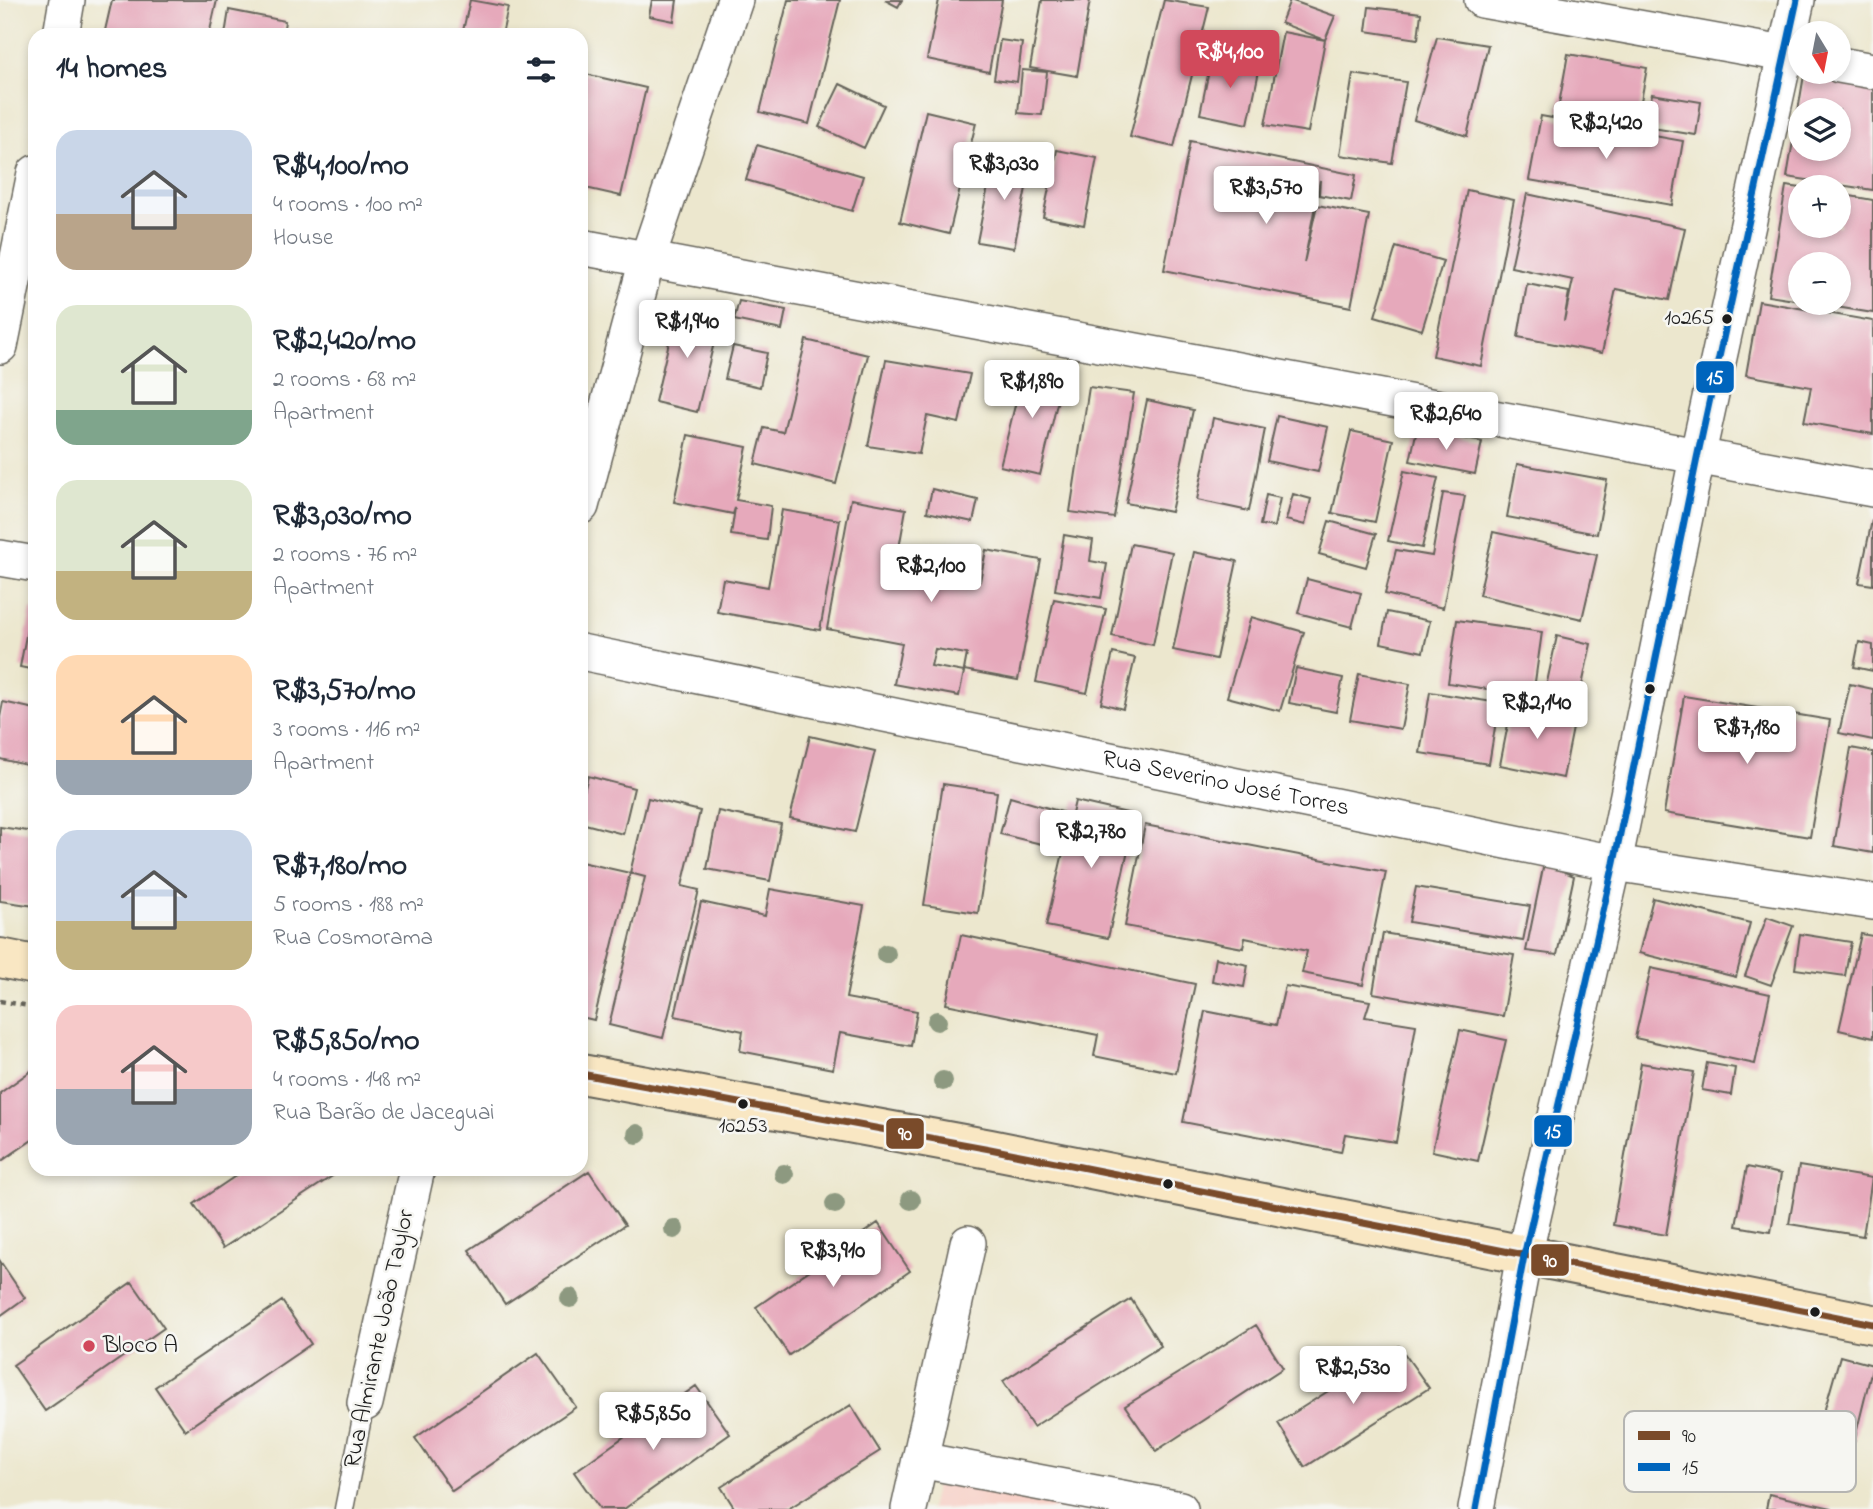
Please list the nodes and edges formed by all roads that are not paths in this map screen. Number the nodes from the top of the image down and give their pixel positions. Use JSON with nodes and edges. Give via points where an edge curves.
{"nodes":[{"id":1,"x":67,"y":0,"type":"edge"},
{"id":2,"x":735,"y":0,"type":"edge"},
{"id":3,"x":1482,"y":0,"type":"edge"},
{"id":4,"x":1797,"y":0,"type":"edge"},
{"id":5,"x":1795,"y":21,"type":"edge"},
{"id":6,"x":62,"y":28,"type":"edge"},
{"id":7,"x":1788,"y":54,"type":"edge"},
{"id":8,"x":1852,"y":67,"type":"edge"},
{"id":9,"x":1873,"y":71,"type":"edge"},
{"id":10,"x":1788,"y":76,"type":"edge"},
{"id":11,"x":28,"y":208,"type":"edge"},
{"id":12,"x":588,"y":248,"type":"edge"},
{"id":13,"x":647,"y":260,"type":"junction"},
{"id":14,"x":0,"y":346,"type":"edge"},
{"id":15,"x":1697,"y":458,"type":"junction"},
{"id":16,"x":588,"y":480,"type":"edge"},
{"id":17,"x":1873,"y":489,"type":"edge"},
{"id":18,"x":0,"y":558,"type":"edge"},
{"id":19,"x":28,"y":563,"type":"edge"},
{"id":20,"x":588,"y":653,"type":"edge"},
{"id":21,"x":1614,"y":863,"type":"junction"},
{"id":22,"x":1873,"y":902,"type":"edge"},
{"id":23,"x":0,"y":958,"type":"edge"},
{"id":24,"x":28,"y":964,"type":"edge"},
{"id":25,"x":588,"y":1075,"type":"edge"},
{"id":26,"x":415,"y":1176,"type":"edge"},
{"id":27,"x":968,"y":1243,"type":"dead end"},
{"id":28,"x":1524,"y":1256,"type":"junction"},
{"id":29,"x":1873,"y":1324,"type":"edge"},
{"id":30,"x":365,"y":1403,"type":"joint"},
{"id":31,"x":920,"y":1460,"type":"junction"},
{"id":32,"x":344,"y":1509,"type":"edge"},
{"id":33,"x":909,"y":1509,"type":"edge"},
{"id":34,"x":1180,"y":1509,"type":"edge"},
{"id":35,"x":1476,"y":1509,"type":"edge"}],
"edges":[{"from":1,"to":6,"type":"street"},
{"from":2,"to":13,"type":"street"},
{"from":3,"to":7,"type":"street"},
{"from":4,"to":5,"type":"street"},
{"from":8,"to":9,"type":"street"},
{"from":10,"to":15,"type":"street"},
{"from":11,"to":14,"type":"street"},
{"from":12,"to":13,"type":"street"},
{"from":13,"to":15,"type":"street"},
{"from":13,"to":16,"type":"street"},
{"from":15,"to":17,"type":"street"},
{"from":15,"to":21,"type":"street"},
{"from":18,"to":19,"type":"street"},
{"from":20,"to":21,"type":"street","name":"Rua Severino José Torres"},
{"from":21,"to":22,"type":"street","name":"Rua Severino José Torres"},
{"from":21,"to":28,"type":"street"},
{"from":23,"to":24,"type":"main road"},
{"from":25,"to":28,"type":"main road","via":[[1004,1151]]},
{"from":26,"to":30,"type":"street","name":"Rua Almirante João Taylor"},
{"from":27,"to":31,"type":"street"},
{"from":28,"to":29,"type":"main road"},
{"from":28,"to":35,"type":"street"},
{"from":30,"to":32,"type":"lane","name":"Rua Almirante João Taylor"},
{"from":31,"to":33,"type":"street"},
{"from":31,"to":34,"type":"street"}]}
